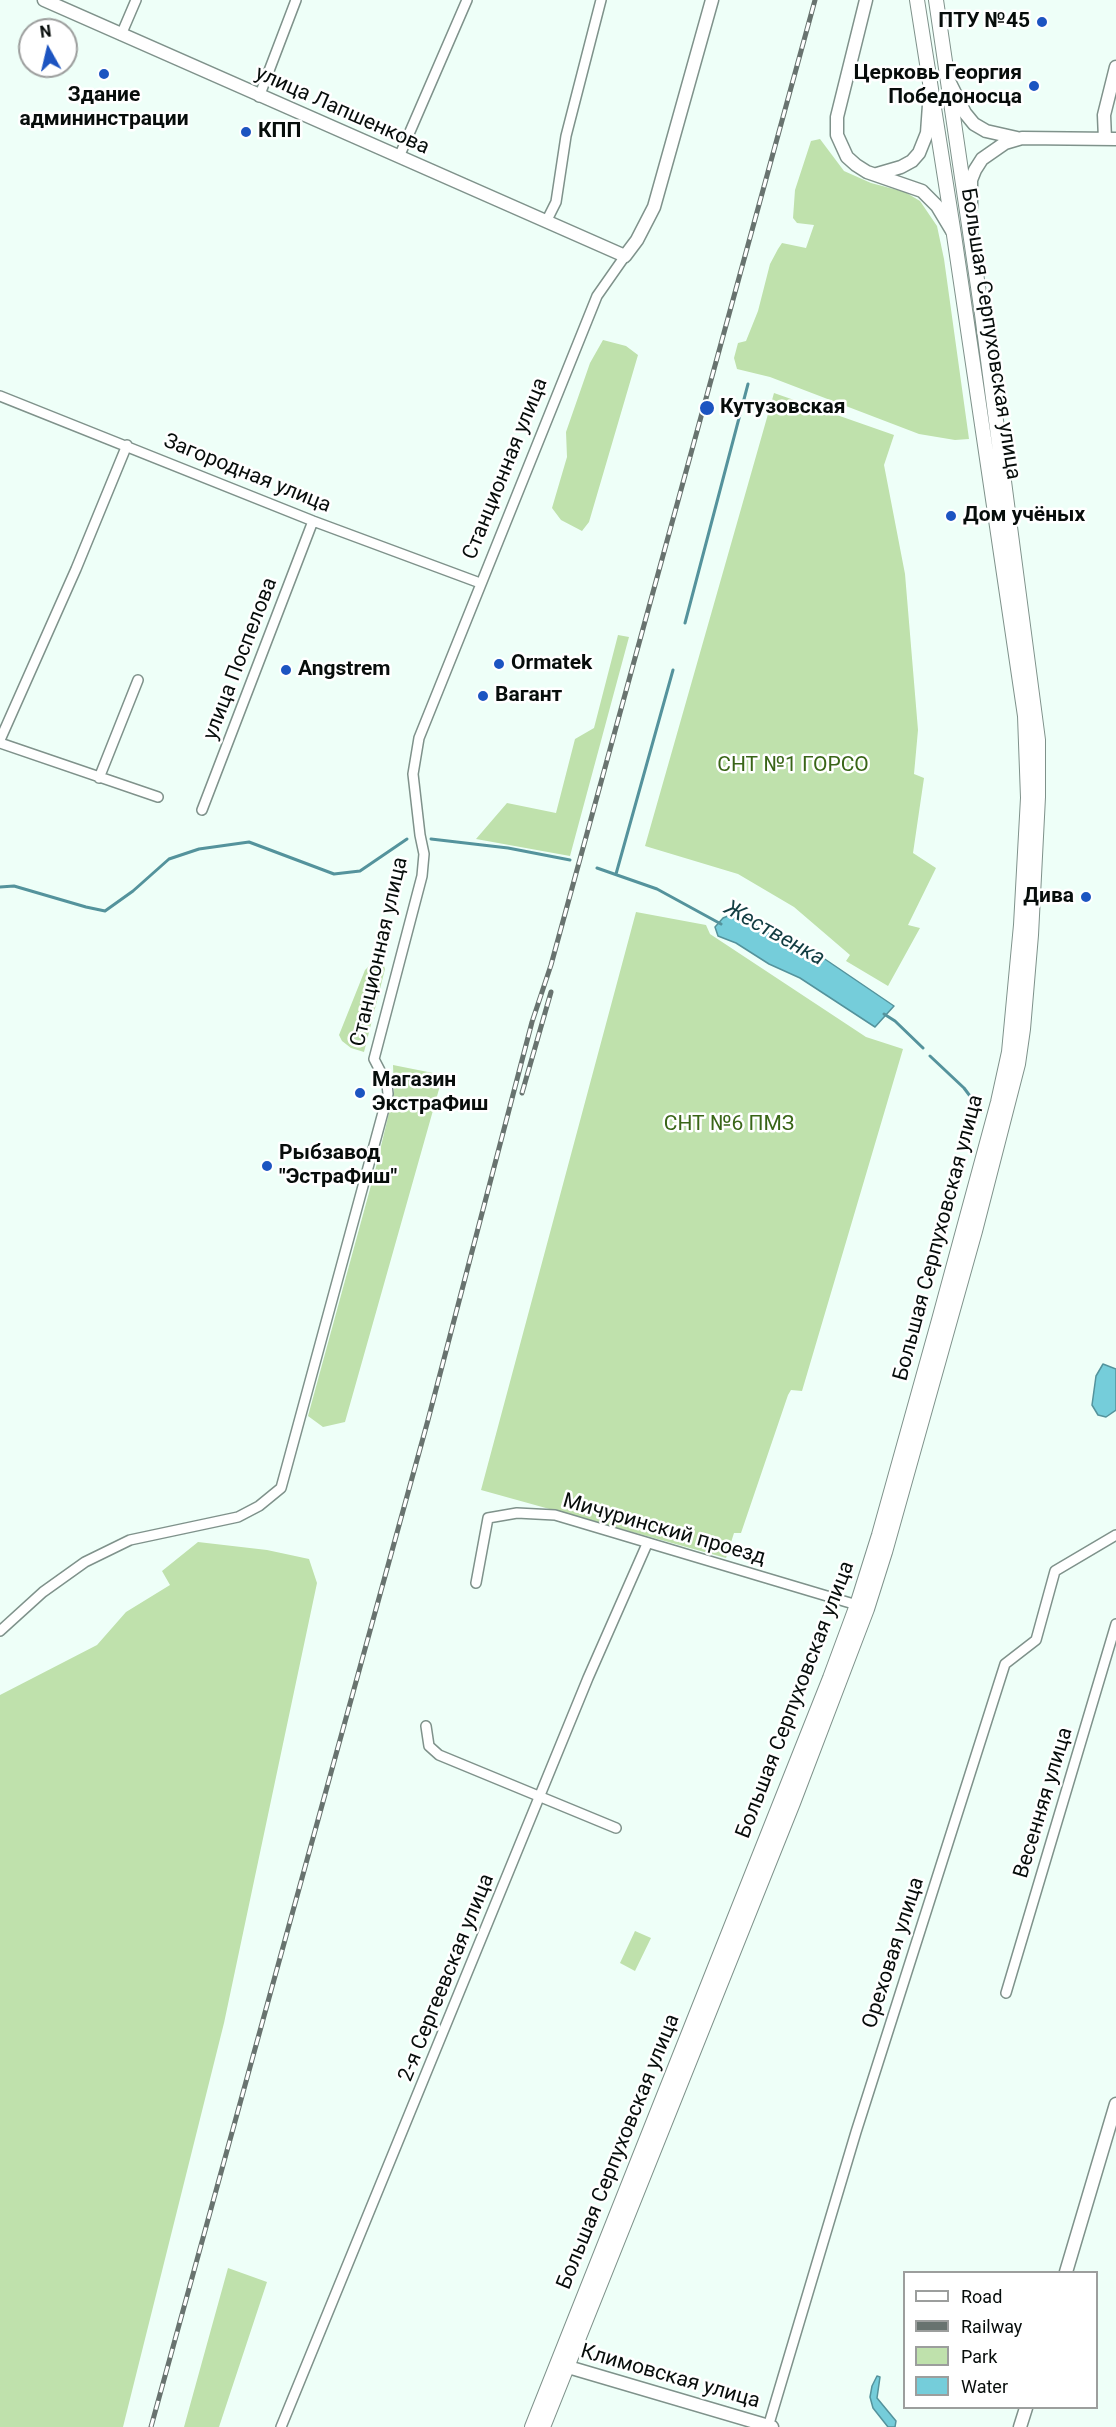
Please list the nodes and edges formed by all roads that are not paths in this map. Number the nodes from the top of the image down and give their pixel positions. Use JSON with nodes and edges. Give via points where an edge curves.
{"nodes":[{"id":1,"x":44,"y":0,"type":"edge"},
{"id":2,"x":136,"y":0,"type":"edge"},
{"id":3,"x":296,"y":0,"type":"edge"},
{"id":4,"x":467,"y":0,"type":"edge"},
{"id":5,"x":601,"y":0,"type":"edge"},
{"id":6,"x":712,"y":0,"type":"edge"},
{"id":7,"x":866,"y":0,"type":"edge"},
{"id":8,"x":917,"y":0,"type":"edge"},
{"id":9,"x":936,"y":0,"type":"edge"},
{"id":10,"x":121,"y":35,"type":"junction"},
{"id":11,"x":1116,"y":67,"type":"edge"},
{"id":12,"x":947,"y":78,"type":"junction"},
{"id":13,"x":929,"y":82,"type":"junction"},
{"id":14,"x":259,"y":97,"type":"junction"},
{"id":15,"x":1022,"y":138,"type":"junction"},
{"id":16,"x":1110,"y":139,"type":"edge"},
{"id":17,"x":399,"y":158,"type":"junction"},
{"id":18,"x":877,"y":174,"type":"junction"},
{"id":19,"x":546,"y":222,"type":"junction"},
{"id":20,"x":971,"y":234,"type":"junction"},
{"id":21,"x":954,"y":235,"type":"junction"},
{"id":22,"x":625,"y":256,"type":"junction"},
{"id":23,"x":0,"y":396,"type":"edge"},
{"id":24,"x":127,"y":445,"type":"junction"},
{"id":25,"x":313,"y":521,"type":"junction"},
{"id":26,"x":480,"y":583,"type":"junction"},
{"id":27,"x":138,"y":680,"type":"dead end"},
{"id":28,"x":0,"y":741,"type":"edge"},
{"id":29,"x":99,"y":778,"type":"junction"},
{"id":30,"x":158,"y":797,"type":"dead end"},
{"id":31,"x":202,"y":810,"type":"dead end"},
{"id":32,"x":1116,"y":1535,"type":"edge"},
{"id":33,"x":647,"y":1544,"type":"junction"},
{"id":34,"x":476,"y":1583,"type":"dead end"},
{"id":35,"x":857,"y":1605,"type":"junction"},
{"id":36,"x":1116,"y":1624,"type":"edge"},
{"id":37,"x":0,"y":1631,"type":"edge"},
{"id":38,"x":426,"y":1726,"type":"dead end"},
{"id":39,"x":540,"y":1797,"type":"junction"},
{"id":40,"x":616,"y":1828,"type":"dead end"},
{"id":41,"x":1006,"y":1993,"type":"dead end"},
{"id":42,"x":1116,"y":2104,"type":"edge"},
{"id":43,"x":1066,"y":2271,"type":"edge"},
{"id":44,"x":562,"y":2366,"type":"junction"},
{"id":45,"x":1026,"y":2409,"type":"edge"},
{"id":46,"x":770,"y":2426,"type":"edge"},
{"id":47,"x":281,"y":2427,"type":"edge"},
{"id":48,"x":531,"y":2427,"type":"edge"},
{"id":49,"x":543,"y":2427,"type":"edge"},
{"id":50,"x":1020,"y":2427,"type":"edge"}],
"edges":[{"from":1,"to":10,"type":"street","name":"улица Лапшенкова"},
{"from":2,"to":10,"type":"street"},
{"from":3,"to":14,"type":"street"},
{"from":4,"to":17,"type":"street"},
{"from":5,"to":19,"type":"street","via":[[566,136],[556,202]]},
{"from":6,"to":22,"type":"street","name":"Станционная улица","via":[[654,207]]},
{"from":7,"to":18,"type":"street","via":[[837,117],[837,135],[847,157]]},
{"from":8,"to":13,"type":"main road","name":"Большая Серпуховская улица"},
{"from":9,"to":12,"type":"main road","name":"Большая Серпуховская улица"},
{"from":10,"to":14,"type":"street","name":"улица Лапшенкова"},
{"from":11,"to":16,"type":"street","via":[[1104,115]]},
{"from":12,"to":15,"type":"street","via":[[974,124]]},
{"from":12,"to":20,"type":"main road","name":"Большая Серпуховская улица"},
{"from":13,"to":18,"type":"street","via":[[930,116],[919,153],[902,167]]},
{"from":13,"to":21,"type":"main road","name":"Большая Серпуховская улица"},
{"from":14,"to":17,"type":"street","name":"улица Лапшенкова"},
{"from":15,"to":16,"type":"street"},
{"from":15,"to":20,"type":"street","via":[[995,148],[975,170],[971,180]]},
{"from":17,"to":19,"type":"street","name":"улица Лапшенкова"},
{"from":18,"to":21,"type":"street","via":[[922,192],[937,206]]},
{"from":19,"to":22,"type":"street","name":"улица Лапшенкова"},
{"from":20,"to":44,"type":"main road","name":"Большая Серпуховская улица","via":[[1038,740],[1031,934],[1018,1064],[975,1231],[867,1609],[793,1803]]},
{"from":21,"to":35,"type":"main road","name":"Большая Серпуховская улица","via":[[1025,716],[1028,798],[1020,936],[1013,1027],[1003,1083]]},
{"from":22,"to":26,"type":"street","name":"Станционная улица","via":[[597,296]]},
{"from":23,"to":24,"type":"street","name":"Загородная улица"},
{"from":24,"to":25,"type":"street","name":"Загородная улица"},
{"from":24,"to":28,"type":"street"},
{"from":25,"to":26,"type":"street","name":"Загородная улица"},
{"from":25,"to":31,"type":"street","name":"улица Поспелова"},
{"from":26,"to":37,"type":"street","name":"Станционная улица","via":[[419,738],[413,774],[424,854],[422,876],[374,1059],[388,1094],[282,1488],[238,1517],[130,1540],[85,1562],[43,1592]]},
{"from":27,"to":29,"type":"street"},
{"from":28,"to":29,"type":"street"},
{"from":29,"to":30,"type":"street"},
{"from":32,"to":46,"type":"street","name":"Ореховая улица","via":[[1055,1571],[1036,1640],[1005,1664],[856,2132]]},
{"from":33,"to":34,"type":"street","name":"Мичуринский проезд","via":[[555,1515],[517,1513],[488,1518]]},
{"from":33,"to":35,"type":"street","name":"Мичуринский проезд"},
{"from":33,"to":39,"type":"street","name":"2-я Сергеевская улица"},
{"from":35,"to":44,"type":"main road","name":"Большая Серпуховская улица"},
{"from":36,"to":41,"type":"street","name":"Весенняя улица"},
{"from":38,"to":39,"type":"street","via":[[429,1746],[439,1755]]},
{"from":39,"to":40,"type":"street"},
{"from":39,"to":47,"type":"street","name":"2-я Сергеевская улица"},
{"from":42,"to":43,"type":"street"},
{"from":44,"to":46,"type":"street","name":"Климовская улица"},
{"from":44,"to":48,"type":"main road","name":"Большая Серпуховская улица"},
{"from":44,"to":49,"type":"main road","name":"Большая Серпуховская улица"},
{"from":45,"to":50,"type":"street"}]}
